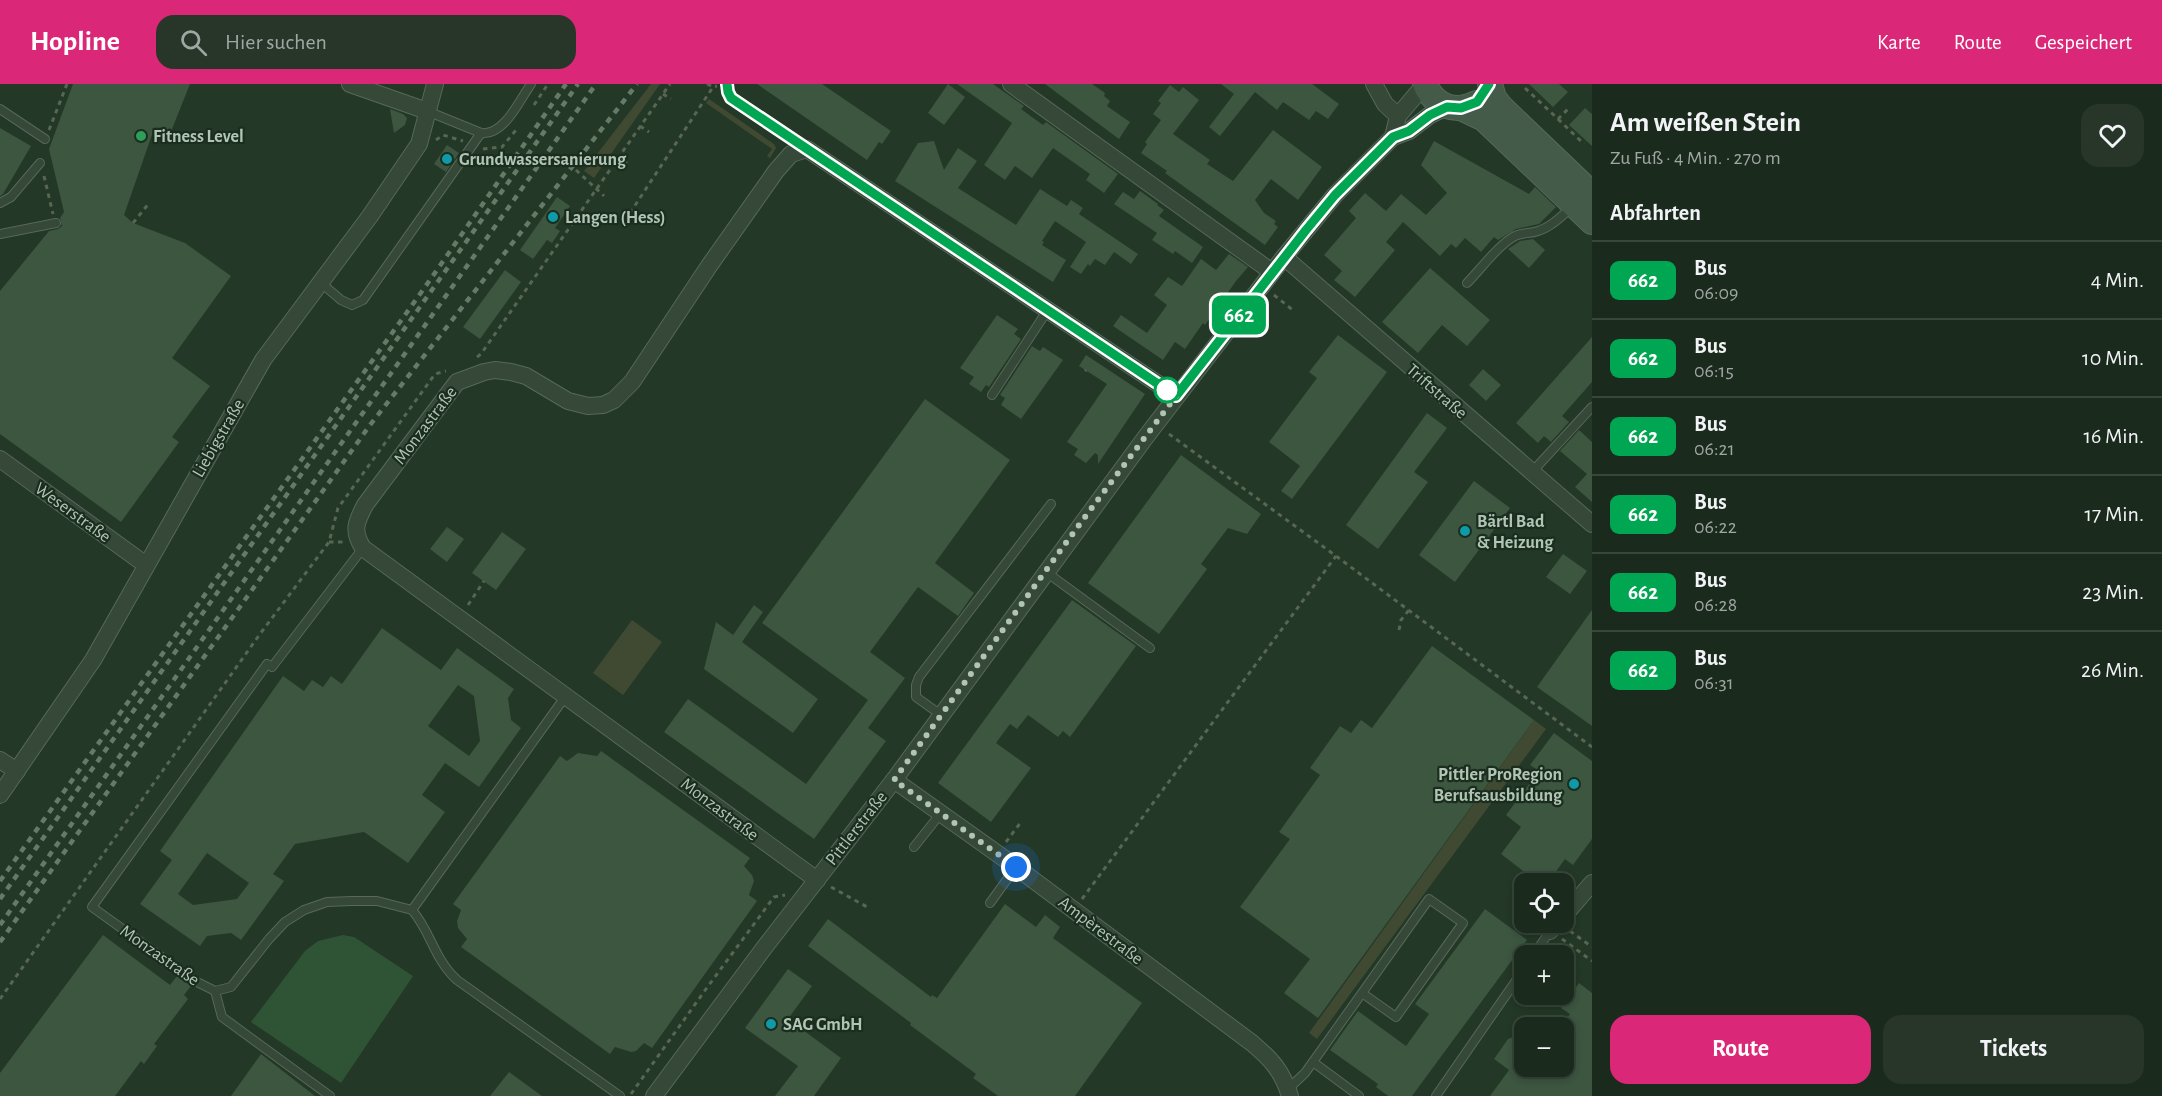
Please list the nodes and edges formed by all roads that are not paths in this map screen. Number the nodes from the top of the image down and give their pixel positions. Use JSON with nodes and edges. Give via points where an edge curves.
{"nodes":[{"id":1,"x":350,"y":84,"type":"edge"},
{"id":2,"x":435,"y":84,"type":"edge"},
{"id":3,"x":531,"y":84,"type":"edge"},
{"id":4,"x":727,"y":84,"type":"edge"},
{"id":5,"x":1011,"y":84,"type":"edge"},
{"id":6,"x":1374,"y":84,"type":"edge"},
{"id":7,"x":1425,"y":84,"type":"edge"},
{"id":8,"x":1489,"y":84,"type":"edge"},
{"id":9,"x":1454,"y":108,"type":"junction"},
{"id":10,"x":0,"y":109,"type":"edge"},
{"id":11,"x":427,"y":111,"type":"junction"},
{"id":12,"x":1398,"y":117,"type":"junction"},
{"id":13,"x":481,"y":134,"type":"junction"},
{"id":14,"x":1393,"y":137,"type":"junction"},
{"id":15,"x":45,"y":139,"type":"road end"},
{"id":16,"x":807,"y":149,"type":"junction"},
{"id":17,"x":40,"y":163,"type":"road end"},
{"id":18,"x":1583,"y":200,"type":"edge"},
{"id":19,"x":0,"y":203,"type":"edge"},
{"id":20,"x":1592,"y":222,"type":"edge"},
{"id":21,"x":56,"y":223,"type":"road end"},
{"id":22,"x":0,"y":234,"type":"edge"},
{"id":23,"x":1284,"y":257,"type":"junction"},
{"id":24,"x":1267,"y":278,"type":"junction"},
{"id":25,"x":320,"y":282,"type":"junction"},
{"id":26,"x":1467,"y":283,"type":"dead end"},
{"id":27,"x":1047,"y":311,"type":"junction"},
{"id":28,"x":992,"y":395,"type":"dead end"},
{"id":29,"x":1176,"y":396,"type":"junction"},
{"id":30,"x":1592,"y":407,"type":"edge"},
{"id":31,"x":0,"y":459,"type":"edge"},
{"id":32,"x":1532,"y":472,"type":"junction"},
{"id":33,"x":1051,"y":504,"type":"dead end"},
{"id":34,"x":1592,"y":524,"type":"edge"},
{"id":35,"x":363,"y":548,"type":"junction"},
{"id":36,"x":146,"y":565,"type":"junction"},
{"id":37,"x":1045,"y":572,"type":"junction"},
{"id":38,"x":1150,"y":648,"type":"dead end"},
{"id":39,"x":565,"y":697,"type":"junction"},
{"id":40,"x":941,"y":715,"type":"junction"},
{"id":41,"x":0,"y":760,"type":"edge"},
{"id":42,"x":17,"y":771,"type":"junction"},
{"id":43,"x":894,"y":780,"type":"junction"},
{"id":44,"x":0,"y":795,"type":"edge"},
{"id":45,"x":941,"y":813,"type":"junction"},
{"id":46,"x":914,"y":847,"type":"dead end"},
{"id":47,"x":1016,"y":867,"type":"junction"},
{"id":48,"x":810,"y":875,"type":"junction"},
{"id":49,"x":1592,"y":883,"type":"edge"},
{"id":50,"x":990,"y":903,"type":"dead end"},
{"id":51,"x":1574,"y":904,"type":"edge"},
{"id":52,"x":412,"y":910,"type":"junction"},
{"id":53,"x":1514,"y":983,"type":"edge"},
{"id":54,"x":215,"y":991,"type":"junction"},
{"id":55,"x":1362,"y":993,"type":"junction"},
{"id":56,"x":1313,"y":1062,"type":"junction"},
{"id":57,"x":1289,"y":1093,"type":"edge"},
{"id":58,"x":330,"y":1096,"type":"edge"},
{"id":59,"x":620,"y":1096,"type":"edge"},
{"id":60,"x":654,"y":1096,"type":"edge"},
{"id":61,"x":1359,"y":1096,"type":"edge"},
{"id":62,"x":1436,"y":1096,"type":"edge"}],
"edges":[{"from":1,"to":11,"type":"street"},
{"from":2,"to":11,"type":"street","name":"Liebigstraße"},
{"from":3,"to":13,"type":"lane","via":[[501,128]]},
{"from":4,"to":16,"type":"lane","via":[[731,98]]},
{"from":5,"to":24,"type":"street"},
{"from":6,"to":12,"type":"street"},
{"from":7,"to":9,"type":"main road","via":[[1438,103]]},
{"from":7,"to":12,"type":"street"},
{"from":8,"to":9,"type":"main road","via":[[1477,102]]},
{"from":8,"to":18,"type":"main road","via":[[1502,108]]},
{"from":9,"to":14,"type":"street","name":"Pittlerstraße","via":[[1430,115],[1409,131]]},
{"from":9,"to":18,"type":"main road","via":[[1484,119]]},
{"from":10,"to":15,"type":"lane"},
{"from":11,"to":13,"type":"lane"},
{"from":11,"to":25,"type":"street","name":"Liebigstraße","via":[[419,144]]},
{"from":12,"to":14,"type":"street"},
{"from":13,"to":25,"type":"lane","via":[[363,300],[352,305]]},
{"from":14,"to":23,"type":"street","name":"Pittlerstraße","via":[[1335,195]]},
{"from":16,"to":27,"type":"street"},
{"from":16,"to":35,"type":"street","name":"Monzastraße","via":[[791,154],[776,171],[632,382],[614,400],[588,406],[568,401],[526,376],[495,370],[457,382],[365,505],[355,525]]},
{"from":17,"to":19,"type":"lane","via":[[11,197]]},
{"from":18,"to":20,"type":"main road"},
{"from":18,"to":26,"type":"lane","via":[[1548,226],[1516,235]]},
{"from":21,"to":22,"type":"lane"},
{"from":23,"to":24,"type":"street","name":"Pittlerstraße"},
{"from":23,"to":32,"type":"street","name":"Triftstraße"},
{"from":24,"to":29,"type":"street","name":"Pittlerstraße"},
{"from":25,"to":36,"type":"street","name":"Liebigstraße","via":[[263,360]]},
{"from":27,"to":28,"type":"lane"},
{"from":27,"to":29,"type":"street"},
{"from":29,"to":37,"type":"street","name":"Pittlerstraße"},
{"from":30,"to":32,"type":"lane"},
{"from":31,"to":36,"type":"street","name":"Weserstraße"},
{"from":32,"to":34,"type":"street","name":"Triftstraße"},
{"from":33,"to":40,"type":"lane","via":[[919,677],[916,697]]},
{"from":35,"to":39,"type":"street","name":"Monzastraße"},
{"from":35,"to":54,"type":"lane","name":"Monzastraße","via":[[272,667],[267,664],[92,907],[195,981]]},
{"from":36,"to":42,"type":"street","name":"Liebigstraße","via":[[93,660]]},
{"from":37,"to":38,"type":"lane"},
{"from":37,"to":40,"type":"street","name":"Pittlerstraße"},
{"from":39,"to":48,"type":"street","name":"Monzastraße"},
{"from":39,"to":52,"type":"lane"},
{"from":40,"to":43,"type":"street","name":"Pittlerstraße"},
{"from":41,"to":42,"type":"street"},
{"from":42,"to":44,"type":"street","name":"Liebigstraße"},
{"from":43,"to":45,"type":"street","name":"Ampèrestraße"},
{"from":43,"to":48,"type":"street","name":"Pittlerstraße"},
{"from":45,"to":46,"type":"lane"},
{"from":45,"to":47,"type":"street","name":"Ampèrestraße"},
{"from":47,"to":50,"type":"lane"},
{"from":47,"to":57,"type":"street","name":"Ampèrestraße","via":[[1252,1043],[1272,1060]]},
{"from":48,"to":60,"type":"street","name":"Pittlerstraße"},
{"from":49,"to":51,"type":"street"},
{"from":52,"to":54,"type":"lane","name":"Monzastraße","via":[[376,901],[352,901],[327,902],[304,910],[285,922],[231,987]]},
{"from":52,"to":59,"type":"lane","via":[[446,970]]},
{"from":53,"to":62,"type":"lane"},
{"from":54,"to":58,"type":"lane","via":[[222,1017]]},
{"from":55,"to":55,"type":"lane","via":[[1429,899],[1463,923],[1396,1017]]},
{"from":55,"to":56,"type":"lane"},
{"from":56,"to":57,"type":"lane"},
{"from":56,"to":61,"type":"lane"}]}
